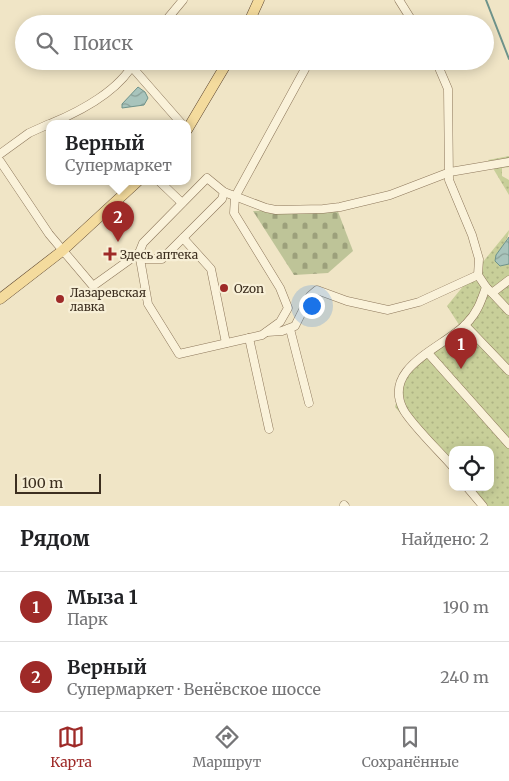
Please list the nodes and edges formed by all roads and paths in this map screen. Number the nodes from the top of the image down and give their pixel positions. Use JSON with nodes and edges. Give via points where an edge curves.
{"nodes":[{"id":1,"x":182,"y":0,"type":"edge"},
{"id":2,"x":259,"y":0,"type":"edge"},
{"id":3,"x":399,"y":0,"type":"edge"},
{"id":4,"x":170,"y":15,"type":"edge"},
{"id":5,"x":252,"y":15,"type":"edge"},
{"id":6,"x":408,"y":15,"type":"edge"},
{"id":7,"x":129,"y":70,"type":"edge"},
{"id":8,"x":139,"y":70,"type":"edge"},
{"id":9,"x":223,"y":70,"type":"edge"},
{"id":10,"x":305,"y":70,"type":"dead end"},
{"id":11,"x":440,"y":70,"type":"edge"},
{"id":12,"x":58,"y":120,"type":"edge"},
{"id":13,"x":179,"y":120,"type":"edge"},
{"id":14,"x":191,"y":123,"type":"edge"},
{"id":15,"x":46,"y":126,"type":"edge"},
{"id":16,"x":0,"y":154,"type":"edge"},
{"id":17,"x":0,"y":161,"type":"edge"},
{"id":18,"x":509,"y":162,"type":"edge"},
{"id":19,"x":450,"y":172,"type":"junction"},
{"id":20,"x":134,"y":185,"type":"edge"},
{"id":21,"x":162,"y":185,"type":"edge"},
{"id":22,"x":224,"y":192,"type":"junction"},
{"id":23,"x":234,"y":197,"type":"junction"},
{"id":24,"x":182,"y":203,"type":"junction"},
{"id":25,"x":182,"y":238,"type":"junction"},
{"id":26,"x":62,"y":251,"type":"junction"},
{"id":27,"x":139,"y":256,"type":"junction"},
{"id":28,"x":478,"y":275,"type":"junction"},
{"id":29,"x":509,"y":280,"type":"edge"},
{"id":30,"x":489,"y":290,"type":"junction"},
{"id":31,"x":0,"y":299,"type":"edge"},
{"id":32,"x":509,"y":311,"type":"edge"},
{"id":33,"x":465,"y":325,"type":"junction"},
{"id":34,"x":290,"y":329,"type":"junction"},
{"id":35,"x":265,"y":332,"type":"junction"},
{"id":36,"x":249,"y":338,"type":"junction"},
{"id":37,"x":226,"y":343,"type":"junction"},
{"id":38,"x":428,"y":353,"type":"junction"},
{"id":39,"x":509,"y":371,"type":"edge"},
{"id":40,"x":309,"y":403,"type":"dead end"},
{"id":41,"x":269,"y":429,"type":"dead end"},
{"id":42,"x":509,"y":444,"type":"edge"},
{"id":43,"x":449,"y":462,"type":"edge"},
{"id":44,"x":470,"y":491,"type":"edge"},
{"id":45,"x":484,"y":506,"type":"edge"}],
"edges":[{"from":1,"to":4,"type":"street"},
{"from":2,"to":5,"type":"main road"},
{"from":3,"to":6,"type":"street"},
{"from":7,"to":12,"type":"street","via":[[96,98]]},
{"from":8,"to":13,"type":"street"},
{"from":9,"to":14,"type":"main road"},
{"from":10,"to":23,"type":"street"},
{"from":11,"to":19,"type":"street","via":[[448,89]]},
{"from":15,"to":16,"type":"street","via":[[29,133]]},
{"from":17,"to":26,"type":"street"},
{"from":18,"to":19,"type":"street"},
{"from":19,"to":23,"type":"street","via":[[390,195],[340,207],[276,210]]},
{"from":19,"to":28,"type":"street","via":[[449,180],[476,247]]},
{"from":20,"to":26,"type":"main road"},
{"from":21,"to":24,"type":"street"},
{"from":22,"to":23,"type":"street"},
{"from":22,"to":24,"type":"street","via":[[207,178]]},
{"from":22,"to":25,"type":"street","via":[[222,199]]},
{"from":23,"to":35,"type":"street","via":[[234,213],[280,288],[288,308],[280,322]]},
{"from":24,"to":27,"type":"street","via":[[143,243]]},
{"from":25,"to":27,"type":"street","via":[[162,259]]},
{"from":25,"to":37,"type":"street","via":[[211,269]]},
{"from":26,"to":27,"type":"street","via":[[93,286]]},
{"from":26,"to":31,"type":"main road"},
{"from":27,"to":37,"type":"street","via":[[148,304],[179,354]]},
{"from":28,"to":30,"type":"street"},
{"from":28,"to":34,"type":"street","via":[[419,302],[388,310],[317,290]]},
{"from":29,"to":30,"type":"street"},
{"from":30,"to":32,"type":"street"},
{"from":30,"to":33,"type":"street","via":[[478,311]]},
{"from":33,"to":38,"type":"street"},
{"from":33,"to":39,"type":"street"},
{"from":34,"to":35,"type":"street"},
{"from":34,"to":40,"type":"street"},
{"from":35,"to":36,"type":"street"},
{"from":36,"to":37,"type":"street"},
{"from":36,"to":41,"type":"street"},
{"from":38,"to":42,"type":"street"},
{"from":38,"to":43,"type":"street","via":[[402,374],[397,394],[404,411]]},
{"from":44,"to":45,"type":"street"}]}
